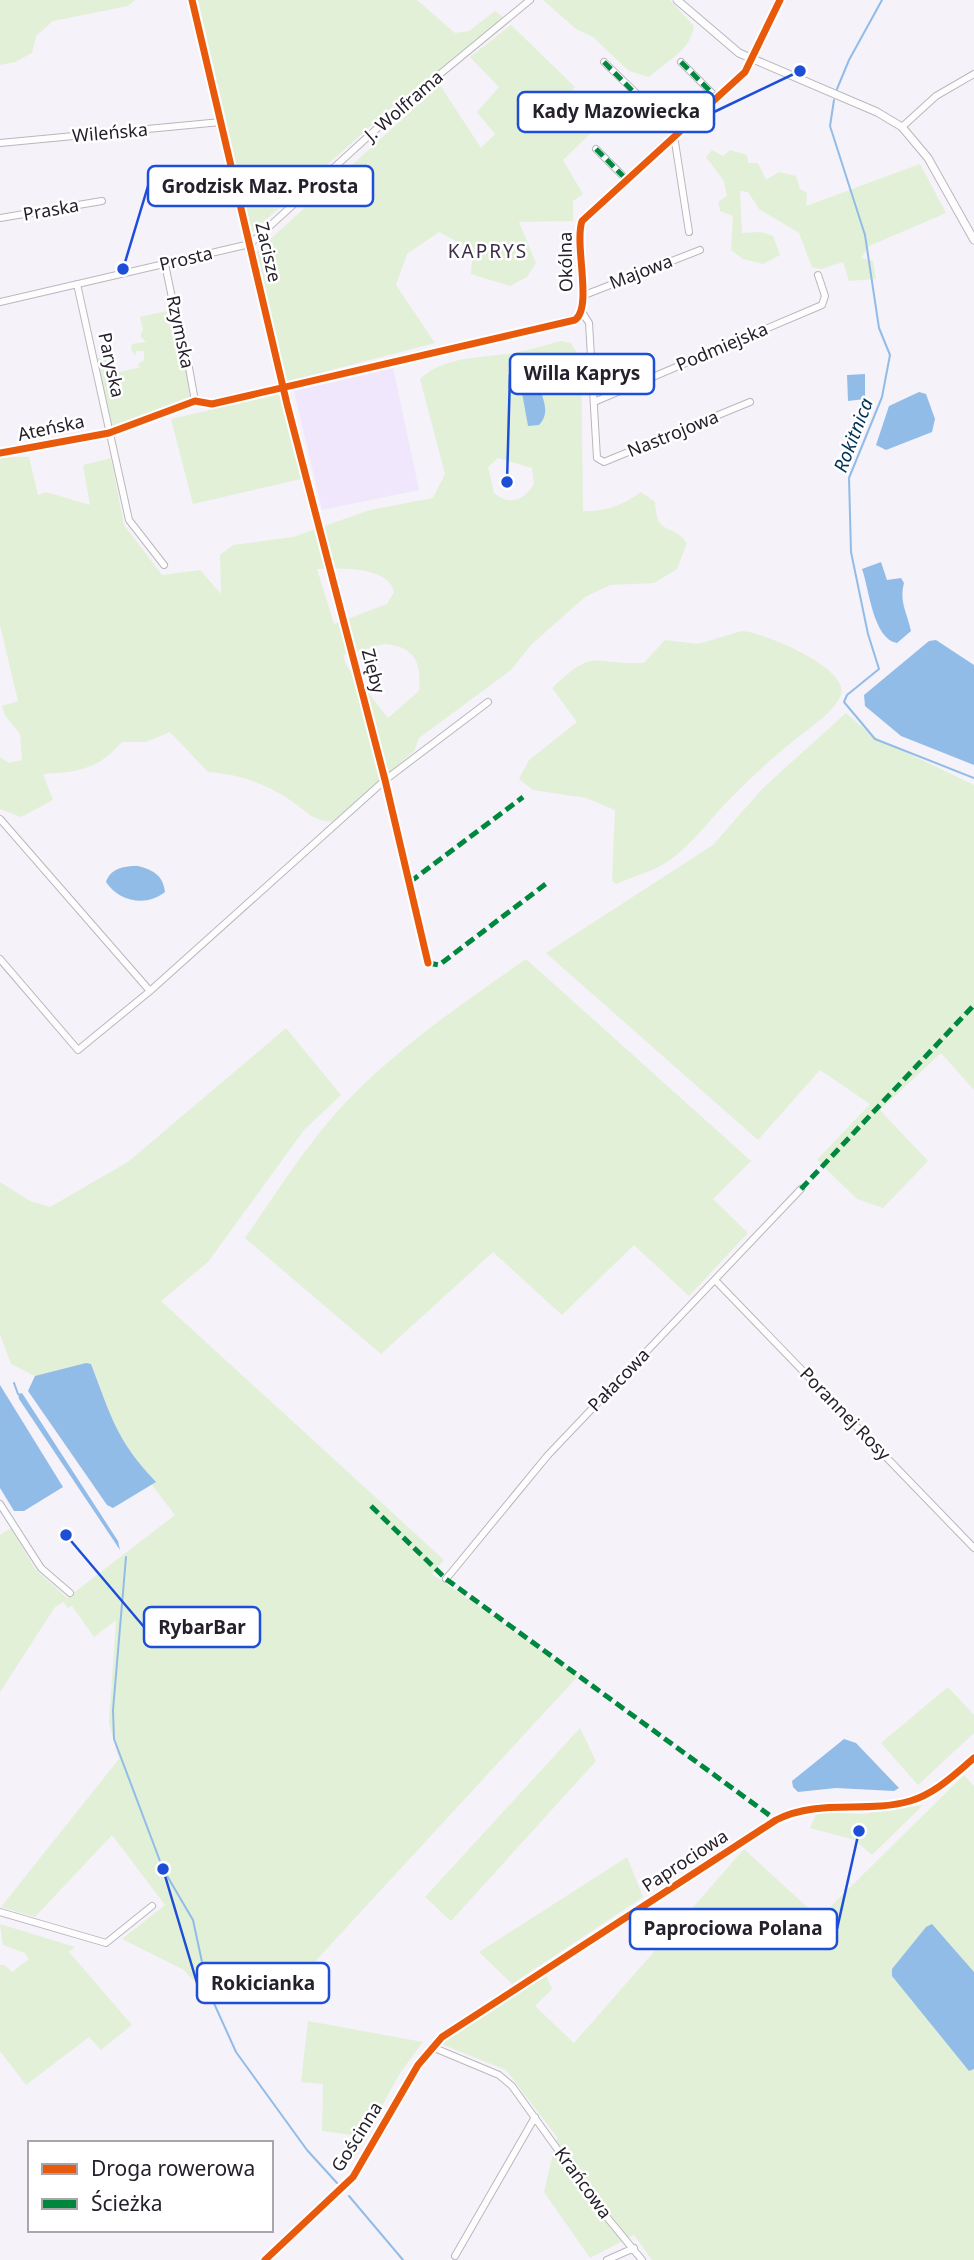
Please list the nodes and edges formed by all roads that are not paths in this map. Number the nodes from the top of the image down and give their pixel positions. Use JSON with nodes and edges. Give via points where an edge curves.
{"nodes":[{"id":1,"x":192,"y":0,"type":"edge"},
{"id":2,"x":530,"y":0,"type":"edge"},
{"id":3,"x":677,"y":0,"type":"edge"},
{"id":4,"x":780,"y":0,"type":"edge"},
{"id":5,"x":751,"y":60,"type":"junction"},
{"id":6,"x":604,"y":62,"type":"dead end"},
{"id":7,"x":681,"y":62,"type":"dead end"},
{"id":8,"x":974,"y":74,"type":"edge"},
{"id":9,"x":717,"y":98,"type":"junction"},
{"id":10,"x":221,"y":122,"type":"junction"},
{"id":11,"x":902,"y":127,"type":"junction"},
{"id":12,"x":675,"y":134,"type":"junction"},
{"id":13,"x":0,"y":143,"type":"edge"},
{"id":14,"x":596,"y":149,"type":"dead end"},
{"id":15,"x":626,"y":179,"type":"junction"},
{"id":16,"x":102,"y":201,"type":"dead end"},
{"id":17,"x":0,"y":218,"type":"edge"},
{"id":18,"x":689,"y":232,"type":"dead end"},
{"id":19,"x":974,"y":240,"type":"edge"},
{"id":20,"x":250,"y":244,"type":"junction"},
{"id":21,"x":700,"y":250,"type":"dead end"},
{"id":22,"x":165,"y":264,"type":"junction"},
{"id":23,"x":818,"y":275,"type":"dead end"},
{"id":24,"x":77,"y":284,"type":"junction"},
{"id":25,"x":582,"y":296,"type":"junction"},
{"id":26,"x":0,"y":302,"type":"edge"},
{"id":27,"x":582,"y":312,"type":"junction"},
{"id":28,"x":284,"y":388,"type":"junction"},
{"id":29,"x":195,"y":401,"type":"junction"},
{"id":30,"x":594,"y":402,"type":"junction"},
{"id":31,"x":750,"y":402,"type":"dead end"},
{"id":32,"x":109,"y":433,"type":"junction"},
{"id":33,"x":0,"y":453,"type":"edge"},
{"id":34,"x":164,"y":565,"type":"dead end"},
{"id":35,"x":488,"y":702,"type":"dead end"},
{"id":36,"x":385,"y":780,"type":"junction"},
{"id":37,"x":0,"y":819,"type":"edge"},
{"id":38,"x":0,"y":959,"type":"edge"},
{"id":39,"x":428,"y":963,"type":"dead end"},
{"id":40,"x":150,"y":991,"type":"junction"},
{"id":41,"x":801,"y":1189,"type":"dead end"},
{"id":42,"x":715,"y":1280,"type":"junction"},
{"id":43,"x":0,"y":1504,"type":"edge"},
{"id":44,"x":974,"y":1548,"type":"edge"},
{"id":45,"x":446,"y":1579,"type":"dead end"},
{"id":46,"x":70,"y":1593,"type":"dead end"},
{"id":47,"x":974,"y":1758,"type":"edge"},
{"id":48,"x":152,"y":1906,"type":"dead end"},
{"id":49,"x":0,"y":1912,"type":"edge"},
{"id":50,"x":432,"y":2048,"type":"junction"},
{"id":51,"x":535,"y":2117,"type":"junction"},
{"id":52,"x":634,"y":2248,"type":"junction"},
{"id":53,"x":455,"y":2256,"type":"dead end"},
{"id":54,"x":265,"y":2260,"type":"edge"},
{"id":55,"x":607,"y":2260,"type":"edge"},
{"id":56,"x":642,"y":2260,"type":"edge"}],
"edges":[{"from":1,"to":10,"type":"street","name":"Zacisze"},
{"from":2,"to":20,"type":"street","name":"J. Wolframa","via":[[406,102]]},
{"from":3,"to":5,"type":"street"},
{"from":4,"to":5,"type":"street","name":"Okólna"},
{"from":5,"to":9,"type":"street","name":"Okólna","via":[[745,72]]},
{"from":5,"to":11,"type":"street","via":[[869,108]]},
{"from":6,"to":12,"type":"street"},
{"from":7,"to":9,"type":"street"},
{"from":8,"to":11,"type":"street","via":[[936,96]]},
{"from":9,"to":12,"type":"street","name":"Okólna"},
{"from":10,"to":13,"type":"street","name":"Wileńska"},
{"from":10,"to":20,"type":"street","name":"Zacisze"},
{"from":11,"to":19,"type":"street","via":[[928,158]]},
{"from":12,"to":15,"type":"street","name":"Okólna"},
{"from":12,"to":18,"type":"street"},
{"from":14,"to":15,"type":"street"},
{"from":15,"to":25,"type":"street","name":"Okólna","via":[[582,221]]},
{"from":16,"to":17,"type":"street","name":"Praska"},
{"from":20,"to":22,"type":"street","name":"Prosta"},
{"from":20,"to":28,"type":"street","name":"Zacisze"},
{"from":21,"to":25,"type":"street","name":"Majowa"},
{"from":22,"to":24,"type":"street","name":"Prosta"},
{"from":22,"to":29,"type":"street","name":"Rzymska"},
{"from":23,"to":30,"type":"street","name":"Podmiejska","via":[[825,296],[822,305]]},
{"from":24,"to":26,"type":"street","name":"Prosta"},
{"from":24,"to":32,"type":"street","name":"Paryska"},
{"from":25,"to":27,"type":"street","name":"Okólna"},
{"from":27,"to":28,"type":"street","name":"Okólna","via":[[575,320]]},
{"from":27,"to":30,"type":"street","via":[[589,323]]},
{"from":28,"to":29,"type":"street","name":"Okólna","via":[[212,404]]},
{"from":28,"to":36,"type":"street","name":"Zięby"},
{"from":29,"to":32,"type":"street","name":"Ateńska"},
{"from":30,"to":31,"type":"street","name":"Nastrojowa","via":[[597,458],[604,462]]},
{"from":32,"to":33,"type":"street","name":"Ateńska"},
{"from":32,"to":34,"type":"street","name":"Paryska","via":[[129,520]]},
{"from":35,"to":36,"type":"street"},
{"from":36,"to":39,"type":"street","name":"Zięby"},
{"from":36,"to":40,"type":"street"},
{"from":37,"to":40,"type":"street"},
{"from":38,"to":40,"type":"street","via":[[78,1050]]},
{"from":41,"to":42,"type":"street","name":"Pałacowa"},
{"from":42,"to":44,"type":"street","name":"Porannej Rosy"},
{"from":42,"to":45,"type":"street","name":"Pałacowa","via":[[548,1455]]},
{"from":43,"to":46,"type":"street","via":[[41,1568]]},
{"from":47,"to":50,"type":"street","name":"Paprociowa","via":[[909,1802],[817,1807],[776,1820],[442,2037]]},
{"from":48,"to":49,"type":"street","via":[[106,1943]]},
{"from":50,"to":51,"type":"street","name":"Krańcowa","via":[[499,2075]]},
{"from":50,"to":54,"type":"street","name":"Gościnna","via":[[353,2177]]},
{"from":51,"to":52,"type":"street","name":"Krańcowa"},
{"from":51,"to":53,"type":"street"},
{"from":52,"to":55,"type":"street"},
{"from":52,"to":56,"type":"street","name":"Krańcowa"}]}
